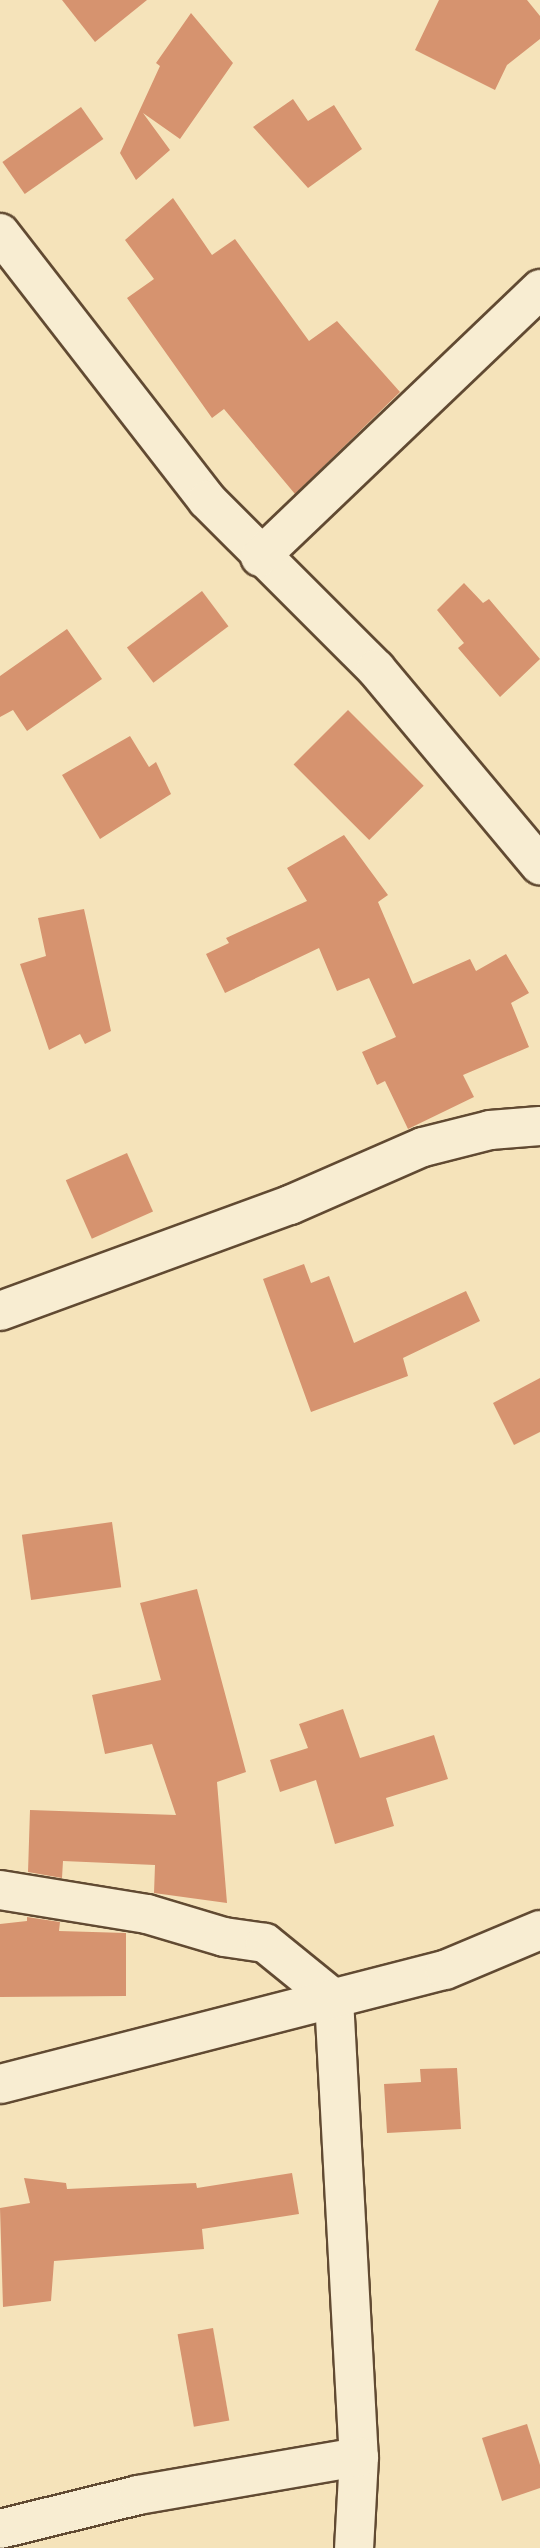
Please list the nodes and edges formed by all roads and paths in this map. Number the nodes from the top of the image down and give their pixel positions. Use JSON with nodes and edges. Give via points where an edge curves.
{"nodes":[{"id":1,"x":0,"y":233,"type":"edge"},
{"id":2,"x":540,"y":289,"type":"edge"},
{"id":3,"x":260,"y":557,"type":"junction"},
{"id":4,"x":540,"y":865,"type":"edge"},
{"id":5,"x":540,"y":1126,"type":"edge"},
{"id":6,"x":0,"y":1311,"type":"edge"},
{"id":7,"x":0,"y":1891,"type":"edge"},
{"id":8,"x":540,"y":1930,"type":"edge"},
{"id":9,"x":334,"y":1999,"type":"junction"},
{"id":10,"x":0,"y":2084,"type":"edge"},
{"id":11,"x":359,"y":2457,"type":"junction"},
{"id":12,"x":0,"y":2529,"type":"edge"},
{"id":13,"x":354,"y":2548,"type":"edge"}],
"edges":[{"from":1,"to":3,"type":"street","via":[[207,500]]},
{"from":2,"to":3,"type":"street"},
{"from":3,"to":4,"type":"street","via":[[376,669]]},
{"from":5,"to":6,"type":"street","via":[[490,1130],[423,1147],[290,1205]]},
{"from":7,"to":9,"type":"street","via":[[147,1914],[224,1937],[265,1943]]},
{"from":8,"to":9,"type":"street","via":[[445,1970]]},
{"from":9,"to":10,"type":"street"},
{"from":9,"to":11,"type":"street"},
{"from":11,"to":12,"type":"street","via":[[138,2495]]},
{"from":11,"to":13,"type":"street"}]}
